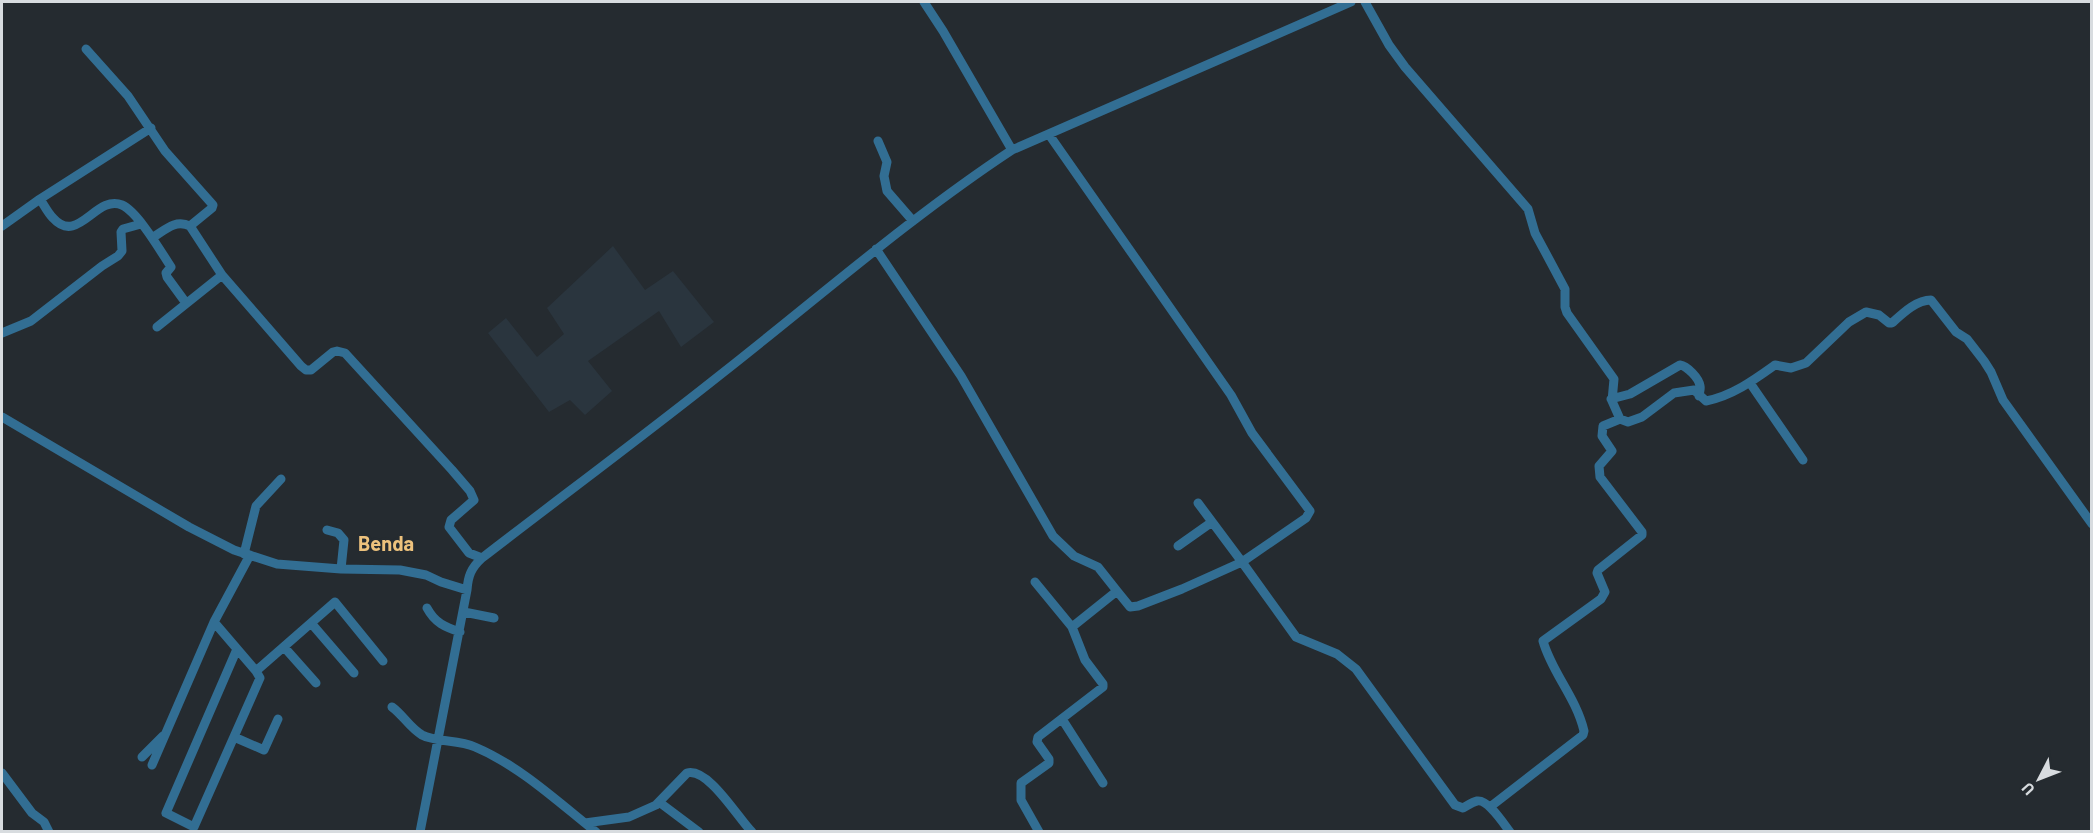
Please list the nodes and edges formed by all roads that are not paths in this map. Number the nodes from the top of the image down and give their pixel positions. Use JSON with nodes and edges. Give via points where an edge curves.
{"nodes":[{"id":1,"x":924,"y":2,"type":"edge"},
{"id":2,"x":1351,"y":2,"type":"edge"},
{"id":3,"x":1365,"y":2,"type":"edge"},
{"id":4,"x":86,"y":49,"type":"dead end"},
{"id":5,"x":151,"y":128,"type":"junction"},
{"id":6,"x":1050,"y":136,"type":"junction"},
{"id":7,"x":878,"y":141,"type":"dead end"},
{"id":8,"x":1012,"y":150,"type":"junction"},
{"id":9,"x":40,"y":199,"type":"junction"},
{"id":10,"x":913,"y":221,"type":"junction"},
{"id":11,"x":141,"y":224,"type":"junction"},
{"id":12,"x":2,"y":225,"type":"edge"},
{"id":13,"x":189,"y":226,"type":"junction"},
{"id":14,"x":152,"y":237,"type":"junction"},
{"id":15,"x":876,"y":249,"type":"junction"},
{"id":16,"x":222,"y":274,"type":"junction"},
{"id":17,"x":186,"y":303,"type":"junction"},
{"id":18,"x":157,"y":327,"type":"dead end"},
{"id":19,"x":2,"y":333,"type":"edge"},
{"id":20,"x":1750,"y":383,"type":"junction"},
{"id":21,"x":1699,"y":396,"type":"junction"},
{"id":22,"x":1611,"y":399,"type":"junction"},
{"id":23,"x":2,"y":417,"type":"edge"},
{"id":24,"x":1620,"y":419,"type":"junction"},
{"id":25,"x":1803,"y":460,"type":"dead end"},
{"id":26,"x":281,"y":479,"type":"dead end"},
{"id":27,"x":1198,"y":503,"type":"dead end"},
{"id":28,"x":1212,"y":522,"type":"junction"},
{"id":29,"x":2091,"y":524,"type":"edge"},
{"id":30,"x":327,"y":530,"type":"dead end"},
{"id":31,"x":1178,"y":546,"type":"dead end"},
{"id":32,"x":247,"y":554,"type":"junction"},
{"id":33,"x":482,"y":558,"type":"junction"},
{"id":34,"x":1242,"y":562,"type":"junction"},
{"id":35,"x":341,"y":569,"type":"junction"},
{"id":36,"x":1035,"y":582,"type":"dead end"},
{"id":37,"x":467,"y":590,"type":"junction"},
{"id":38,"x":1117,"y":591,"type":"junction"},
{"id":39,"x":427,"y":608,"type":"dead end"},
{"id":40,"x":464,"y":612,"type":"junction"},
{"id":41,"x":494,"y":618,"type":"dead end"},
{"id":42,"x":214,"y":622,"type":"junction"},
{"id":43,"x":311,"y":623,"type":"junction"},
{"id":44,"x":1072,"y":627,"type":"junction"},
{"id":45,"x":460,"y":632,"type":"junction"},
{"id":46,"x":284,"y":647,"type":"junction"},
{"id":47,"x":237,"y":649,"type":"junction"},
{"id":48,"x":383,"y":661,"type":"dead end"},
{"id":49,"x":256,"y":671,"type":"junction"},
{"id":50,"x":354,"y":673,"type":"dead end"},
{"id":51,"x":316,"y":683,"type":"dead end"},
{"id":52,"x":392,"y":707,"type":"dead end"},
{"id":53,"x":278,"y":719,"type":"dead end"},
{"id":54,"x":1062,"y":719,"type":"junction"},
{"id":55,"x":166,"y":732,"type":"junction"},
{"id":56,"x":234,"y":737,"type":"junction"},
{"id":57,"x":437,"y":739,"type":"junction"},
{"id":58,"x":142,"y":757,"type":"dead end"},
{"id":59,"x":152,"y":765,"type":"dead end"},
{"id":60,"x":2,"y":773,"type":"edge"},
{"id":61,"x":1103,"y":783,"type":"dead end"},
{"id":62,"x":659,"y":802,"type":"junction"},
{"id":63,"x":1490,"y":807,"type":"junction"},
{"id":64,"x":585,"y":823,"type":"junction"},
{"id":65,"x":49,"y":831,"type":"edge"},
{"id":66,"x":420,"y":831,"type":"edge"},
{"id":67,"x":596,"y":831,"type":"edge"},
{"id":68,"x":699,"y":831,"type":"edge"},
{"id":69,"x":752,"y":831,"type":"edge"},
{"id":70,"x":1039,"y":831,"type":"edge"},
{"id":71,"x":1509,"y":831,"type":"edge"}],
"edges":[{"from":1,"to":8,"type":"street"},
{"from":2,"to":6,"type":"street"},
{"from":3,"to":22,"type":"street","via":[[1405,67],[1528,209],[1535,233],[1565,289],[1567,313],[1614,380]]},
{"from":4,"to":5,"type":"street"},
{"from":5,"to":9,"type":"street"},
{"from":5,"to":13,"type":"street","via":[[165,151],[213,205]]},
{"from":6,"to":8,"type":"street"},
{"from":6,"to":34,"type":"street","via":[[1231,395],[1251,433],[1310,512]]},
{"from":7,"to":10,"type":"street","via":[[887,162],[884,176],[888,191]]},
{"from":8,"to":10,"type":"street"},
{"from":9,"to":11,"type":"street","via":[[53,219],[64,226],[82,223],[98,209],[112,204],[122,205]]},
{"from":9,"to":12,"type":"street"},
{"from":10,"to":15,"type":"street"},
{"from":11,"to":14,"type":"street"},
{"from":11,"to":19,"type":"street","via":[[123,229],[122,251],[118,256],[31,321]]},
{"from":13,"to":14,"type":"street","via":[[175,223]]},
{"from":13,"to":16,"type":"street"},
{"from":14,"to":17,"type":"street","via":[[171,267],[167,277]]},
{"from":15,"to":33,"type":"street","via":[[721,375]]},
{"from":15,"to":38,"type":"street","via":[[961,376],[1053,536],[1074,556],[1098,567]]},
{"from":16,"to":17,"type":"street"},
{"from":16,"to":33,"type":"street","via":[[306,370],[333,352],[349,356],[473,495],[472,502],[449,524],[467,551]]},
{"from":17,"to":18,"type":"street"},
{"from":20,"to":21,"type":"street","via":[[1711,400]]},
{"from":20,"to":25,"type":"street"},
{"from":20,"to":29,"type":"street","via":[[1775,365],[1791,368],[1806,363],[1849,322],[1866,312],[1892,323],[1913,306],[1930,300],[1984,361],[2003,400]]},
{"from":21,"to":22,"type":"street","via":[[1696,378],[1680,365],[1630,394]]},
{"from":21,"to":24,"type":"street","via":[[1695,390],[1674,393],[1642,417],[1628,422]]},
{"from":22,"to":24,"type":"street"},
{"from":23,"to":32,"type":"street","via":[[189,528]]},
{"from":24,"to":63,"type":"street","via":[[1603,426],[1602,436],[1612,451],[1598,471],[1641,528],[1642,535],[1598,570],[1605,591],[1602,599],[1543,641],[1578,710],[1583,735]]},
{"from":26,"to":32,"type":"street","via":[[254,511]]},
{"from":27,"to":28,"type":"street"},
{"from":28,"to":31,"type":"street"},
{"from":28,"to":34,"type":"street"},
{"from":30,"to":35,"type":"street","via":[[344,540]]},
{"from":32,"to":35,"type":"street","via":[[277,564]]},
{"from":32,"to":42,"type":"street"},
{"from":33,"to":37,"type":"street","via":[[472,567]]},
{"from":34,"to":38,"type":"street","via":[[1138,606],[1130,607]]},
{"from":34,"to":63,"type":"street","via":[[1296,637],[1337,654],[1356,669],[1458,808],[1479,801]]},
{"from":35,"to":37,"type":"street","via":[[400,570]]},
{"from":36,"to":44,"type":"street"},
{"from":37,"to":40,"type":"street"},
{"from":38,"to":44,"type":"street"},
{"from":39,"to":45,"type":"street","via":[[442,625]]},
{"from":40,"to":41,"type":"street"},
{"from":40,"to":45,"type":"street"},
{"from":42,"to":47,"type":"street"},
{"from":42,"to":55,"type":"street"},
{"from":43,"to":46,"type":"street"},
{"from":43,"to":48,"type":"street","via":[[335,602]]},
{"from":43,"to":50,"type":"street"},
{"from":44,"to":54,"type":"street","via":[[1085,660],[1103,684],[1101,691]]},
{"from":45,"to":57,"type":"street"},
{"from":46,"to":49,"type":"street"},
{"from":46,"to":51,"type":"street"},
{"from":47,"to":49,"type":"street"},
{"from":47,"to":56,"type":"street","via":[[166,813],[194,827]]},
{"from":49,"to":56,"type":"street","via":[[259,683]]},
{"from":52,"to":57,"type":"street","via":[[422,735]]},
{"from":53,"to":56,"type":"street","via":[[264,750]]},
{"from":54,"to":61,"type":"street"},
{"from":54,"to":70,"type":"street","via":[[1037,739],[1049,763],[1021,783],[1021,800]]},
{"from":55,"to":58,"type":"street"},
{"from":55,"to":59,"type":"street"},
{"from":57,"to":64,"type":"street","via":[[478,748],[509,766]]},
{"from":57,"to":66,"type":"street"},
{"from":60,"to":65,"type":"street"},
{"from":62,"to":64,"type":"street","via":[[629,817]]},
{"from":62,"to":68,"type":"street"},
{"from":62,"to":69,"type":"street","via":[[693,771],[724,797]]},
{"from":63,"to":71,"type":"street"},
{"from":64,"to":67,"type":"street"}]}
